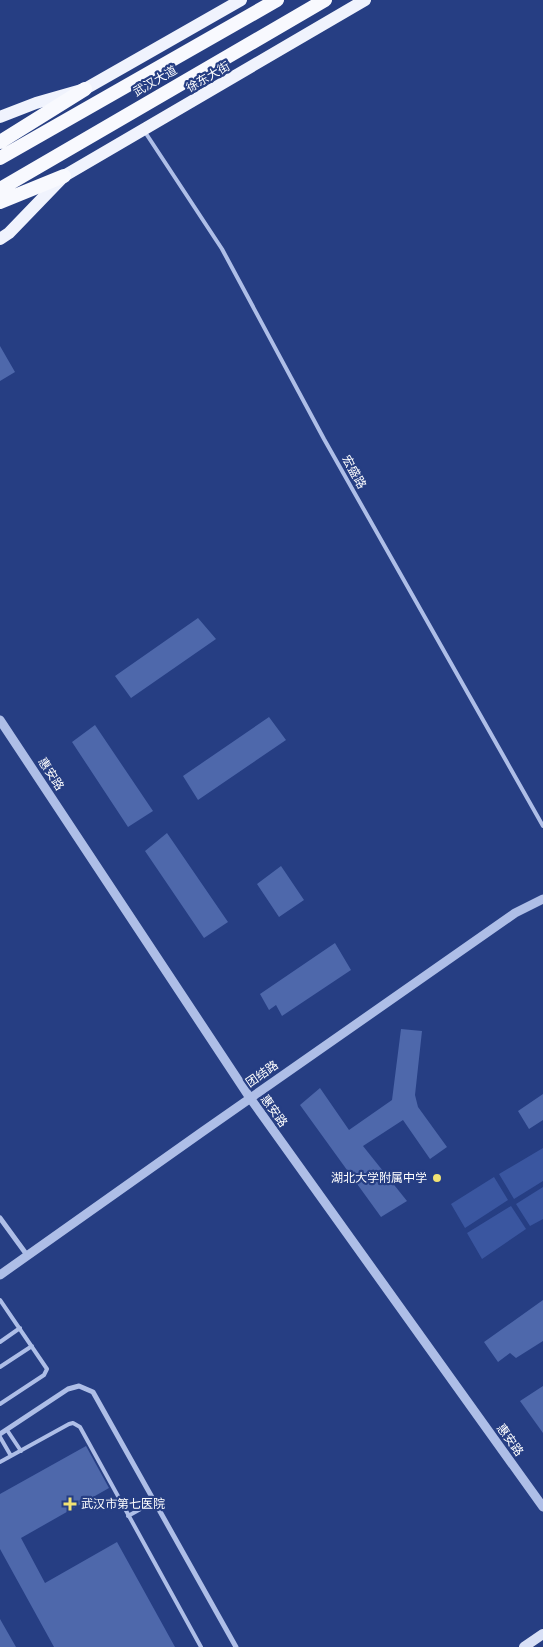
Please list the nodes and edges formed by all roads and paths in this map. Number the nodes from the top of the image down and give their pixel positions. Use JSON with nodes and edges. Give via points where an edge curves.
{"nodes":[{"id":1,"x":241,"y":0,"type":"edge"},
{"id":2,"x":277,"y":0,"type":"edge"},
{"id":3,"x":325,"y":0,"type":"edge"},
{"id":4,"x":365,"y":0,"type":"edge"},
{"id":5,"x":84,"y":89,"type":"junction"},
{"id":6,"x":0,"y":117,"type":"edge"},
{"id":7,"x":144,"y":130,"type":"junction"},
{"id":8,"x":0,"y":142,"type":"edge"},
{"id":9,"x":0,"y":158,"type":"edge"},
{"id":10,"x":64,"y":176,"type":"junction"},
{"id":11,"x":0,"y":189,"type":"edge"},
{"id":12,"x":0,"y":202,"type":"edge"},
{"id":13,"x":0,"y":239,"type":"edge"},
{"id":14,"x":0,"y":720,"type":"edge"},
{"id":15,"x":543,"y":826,"type":"edge"},
{"id":16,"x":543,"y":899,"type":"edge"},
{"id":17,"x":250,"y":1098,"type":"junction"},
{"id":18,"x":0,"y":1218,"type":"edge"},
{"id":19,"x":27,"y":1256,"type":"junction"},
{"id":20,"x":0,"y":1275,"type":"edge"},
{"id":21,"x":0,"y":1300,"type":"edge"},
{"id":22,"x":20,"y":1328,"type":"junction"},
{"id":23,"x":0,"y":1342,"type":"edge"},
{"id":24,"x":32,"y":1346,"type":"junction"},
{"id":25,"x":0,"y":1367,"type":"edge"},
{"id":26,"x":0,"y":1404,"type":"edge"},
{"id":27,"x":7,"y":1430,"type":"junction"},
{"id":28,"x":0,"y":1436,"type":"edge"},
{"id":29,"x":20,"y":1451,"type":"junction"},
{"id":30,"x":11,"y":1456,"type":"junction"},
{"id":31,"x":0,"y":1462,"type":"edge"},
{"id":32,"x":155,"y":1501,"type":"junction"},
{"id":33,"x":543,"y":1507,"type":"edge"},
{"id":34,"x":128,"y":1516,"type":"junction"},
{"id":35,"x":543,"y":1634,"type":"edge"},
{"id":36,"x":201,"y":1647,"type":"edge"},
{"id":37,"x":236,"y":1647,"type":"edge"},
{"id":38,"x":524,"y":1647,"type":"edge"}],
"edges":[{"from":1,"to":5,"type":"main road"},
{"from":2,"to":9,"type":"highway","name":"武汉大道"},
{"from":3,"to":11,"type":"highway","name":"武汉大道"},
{"from":4,"to":7,"type":"main road","name":"徐东大街"},
{"from":5,"to":6,"type":"main road"},
{"from":5,"to":8,"type":"highway"},
{"from":7,"to":10,"type":"main road","name":"徐东大街"},
{"from":7,"to":15,"type":"lane","name":"宏盛路","via":[[222,249],[324,439]]},
{"from":10,"to":12,"type":"highway"},
{"from":10,"to":13,"type":"main road","name":"徐东大街"},
{"from":14,"to":17,"type":"street","name":"惠安路"},
{"from":16,"to":17,"type":"street","name":"团结路","via":[[515,913]]},
{"from":17,"to":19,"type":"street","name":"团结路"},
{"from":17,"to":33,"type":"street","name":"惠安路"},
{"from":18,"to":19,"type":"street"},
{"from":19,"to":20,"type":"street","name":"团结路"},
{"from":21,"to":22,"type":"lane"},
{"from":22,"to":23,"type":"lane"},
{"from":22,"to":24,"type":"lane"},
{"from":24,"to":25,"type":"lane"},
{"from":24,"to":26,"type":"lane","via":[[46,1366],[46,1372]]},
{"from":27,"to":28,"type":"street"},
{"from":27,"to":29,"type":"lane"},
{"from":27,"to":32,"type":"street","via":[[68,1389],[79,1386],[89,1389],[97,1397]]},
{"from":28,"to":30,"type":"lane"},
{"from":29,"to":30,"type":"lane"},
{"from":29,"to":34,"type":"lane","via":[[69,1424],[76,1424]]},
{"from":30,"to":31,"type":"lane"},
{"from":32,"to":34,"type":"lane"},
{"from":32,"to":37,"type":"street"},
{"from":34,"to":36,"type":"lane"},
{"from":35,"to":38,"type":"main road"}]}
